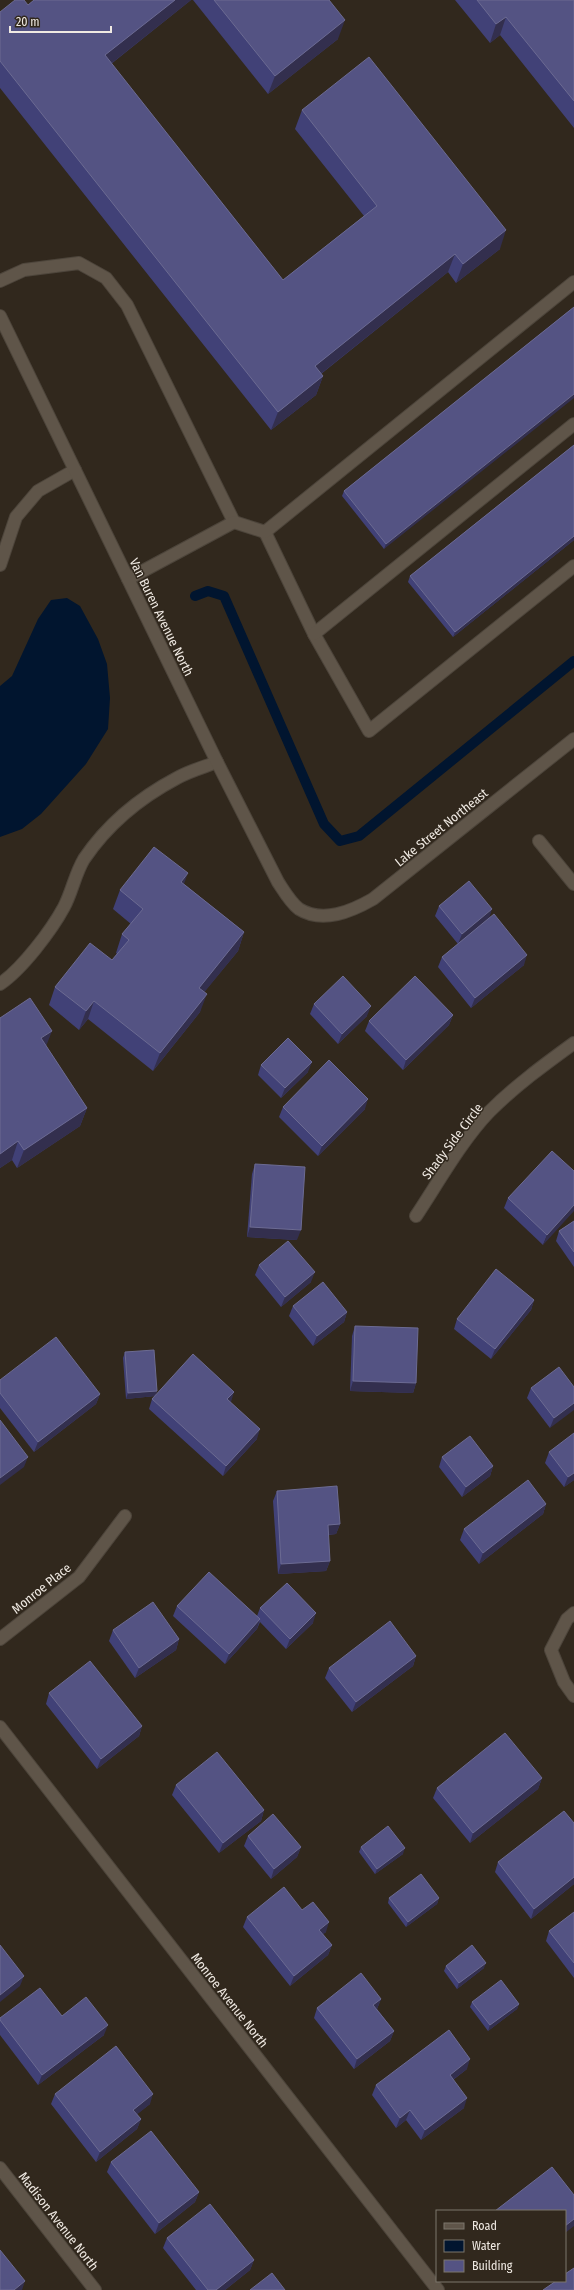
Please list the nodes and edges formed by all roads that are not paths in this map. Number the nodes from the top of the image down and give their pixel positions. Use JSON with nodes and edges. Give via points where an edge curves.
{"nodes":[{"id":1,"x":0,"y":281,"type":"edge"},
{"id":2,"x":574,"y":282,"type":"edge"},
{"id":3,"x":0,"y":316,"type":"edge"},
{"id":4,"x":574,"y":424,"type":"edge"},
{"id":5,"x":75,"y":470,"type":"junction"},
{"id":6,"x":234,"y":522,"type":"junction"},
{"id":7,"x":265,"y":532,"type":"junction"},
{"id":8,"x":0,"y":565,"type":"edge"},
{"id":9,"x":574,"y":566,"type":"edge"},
{"id":10,"x":128,"y":579,"type":"junction"},
{"id":11,"x":314,"y":634,"type":"junction"},
{"id":12,"x":574,"y":739,"type":"edge"},
{"id":13,"x":217,"y":762,"type":"junction"},
{"id":14,"x":539,"y":841,"type":"dead end"},
{"id":15,"x":574,"y":884,"type":"edge"},
{"id":16,"x":316,"y":914,"type":"joint"},
{"id":17,"x":0,"y":984,"type":"edge"},
{"id":18,"x":574,"y":1043,"type":"edge"},
{"id":19,"x":416,"y":1216,"type":"dead end"},
{"id":20,"x":125,"y":1516,"type":"dead end"},
{"id":21,"x":574,"y":1613,"type":"edge"},
{"id":22,"x":0,"y":1639,"type":"edge"},
{"id":23,"x":574,"y":1696,"type":"edge"},
{"id":24,"x":0,"y":1728,"type":"edge"},
{"id":25,"x":0,"y":2168,"type":"edge"},
{"id":26,"x":95,"y":2290,"type":"edge"},
{"id":27,"x":438,"y":2290,"type":"edge"}],
"edges":[{"from":1,"to":6,"type":"street","via":[[24,270],[79,263],[106,278],[127,305]]},
{"from":2,"to":7,"type":"street"},
{"from":3,"to":5,"type":"street","name":"Van Buren Avenue North"},
{"from":4,"to":11,"type":"street"},
{"from":5,"to":8,"type":"street","via":[[38,491],[16,517]]},
{"from":5,"to":10,"type":"street","name":"Van Buren Avenue North"},
{"from":6,"to":7,"type":"street"},
{"from":6,"to":10,"type":"street"},
{"from":7,"to":11,"type":"street"},
{"from":9,"to":11,"type":"street","via":[[369,731]]},
{"from":10,"to":13,"type":"street","name":"Van Buren Avenue North"},
{"from":12,"to":16,"type":"street","name":"Lake Street Northeast","via":[[372,899],[352,911],[335,915]]},
{"from":13,"to":16,"type":"street","name":"Van Buren Avenue North","via":[[289,899],[300,909]]},
{"from":13,"to":17,"type":"street","via":[[178,777],[142,798],[113,824],[83,860],[64,907],[34,950],[10,977]]},
{"from":14,"to":15,"type":"street"},
{"from":18,"to":19,"type":"street","name":"Shady Side Circle","via":[[527,1078],[489,1113],[458,1153]]},
{"from":20,"to":22,"type":"street","name":"Monroe Place","via":[[79,1577]]},
{"from":21,"to":23,"type":"street","via":[[567,1619],[551,1650],[564,1682]]},
{"from":24,"to":27,"type":"street","name":"Monroe Avenue North"},
{"from":25,"to":26,"type":"street","name":"Madison Avenue North"}]}
